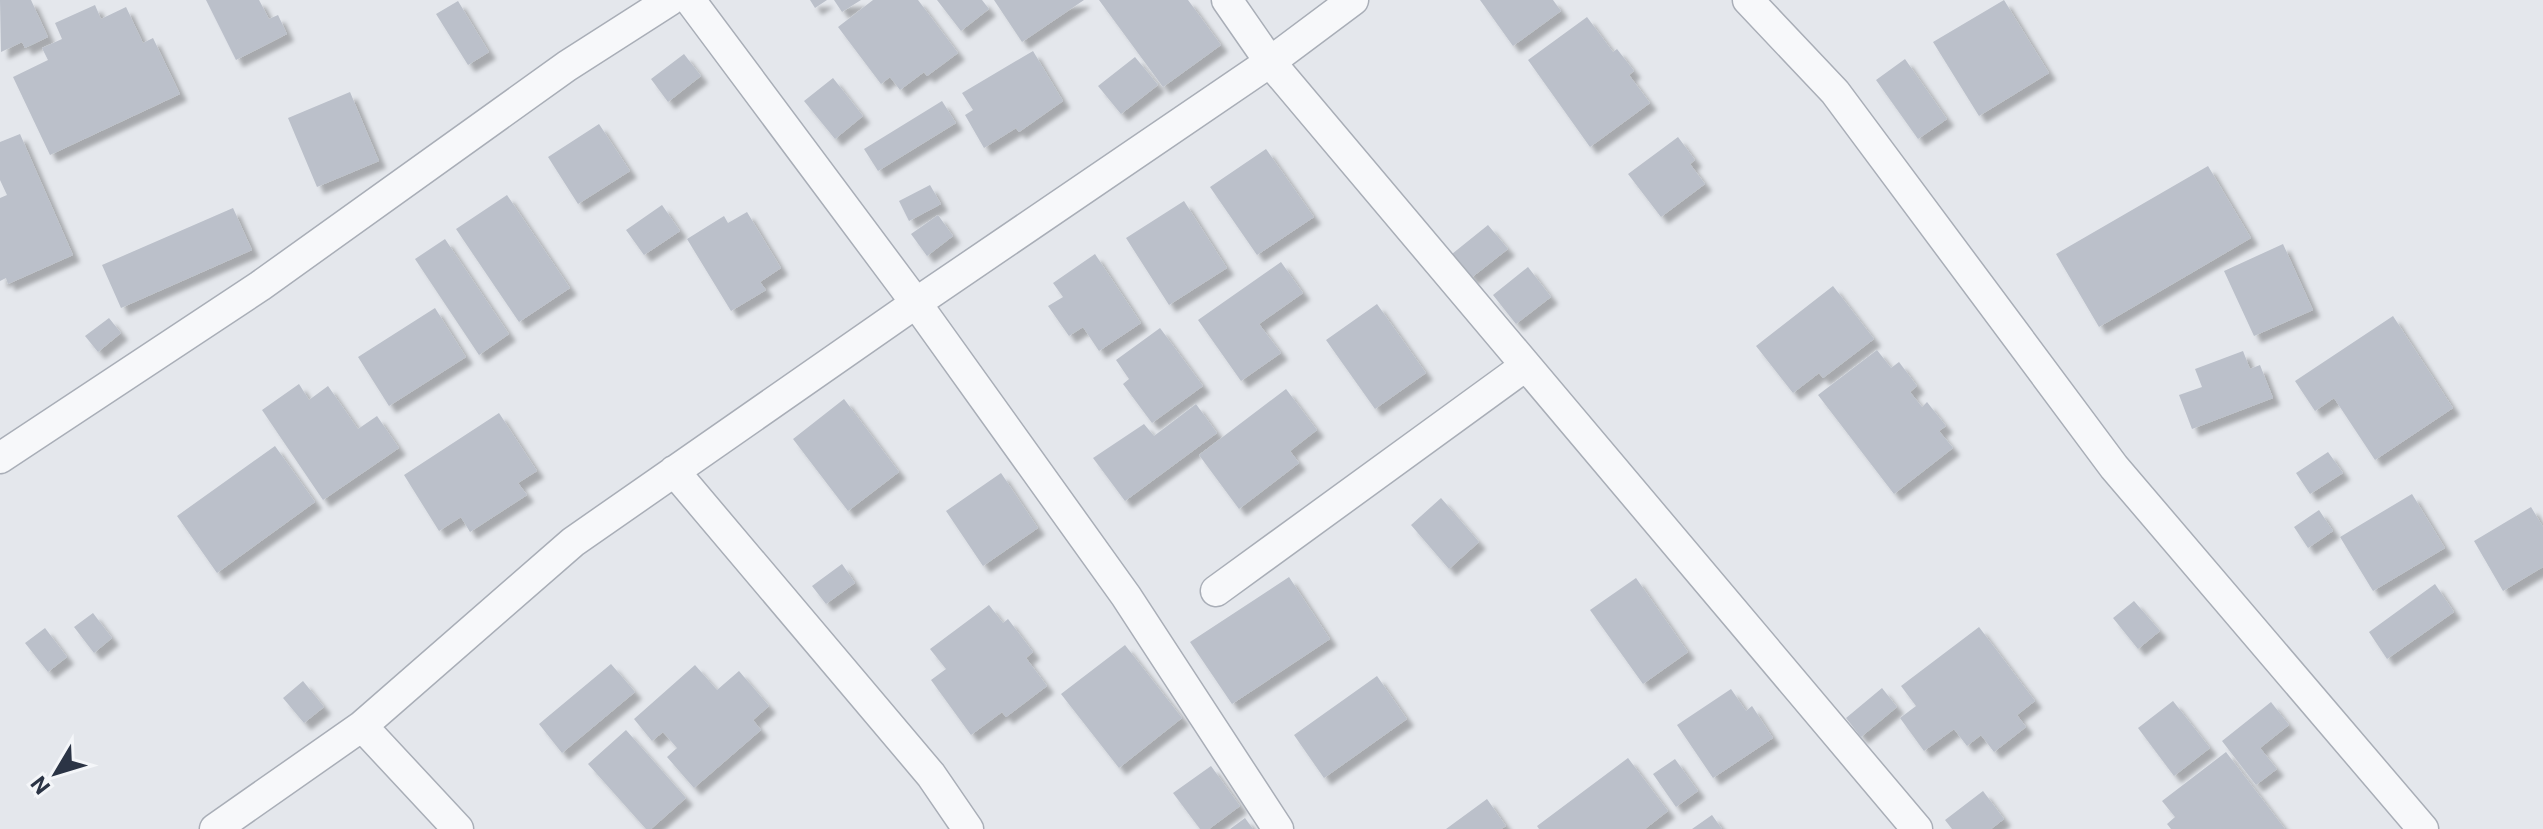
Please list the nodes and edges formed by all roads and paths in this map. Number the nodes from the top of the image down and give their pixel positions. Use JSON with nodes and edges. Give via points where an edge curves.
{"nodes":[{"id":1,"x":670,"y":0,"type":"edge"},
{"id":2,"x":690,"y":0,"type":"edge"},
{"id":3,"x":1227,"y":0,"type":"edge"},
{"id":4,"x":1353,"y":0,"type":"edge"},
{"id":5,"x":1748,"y":0,"type":"edge"},
{"id":6,"x":1270,"y":62,"type":"junction"},
{"id":7,"x":916,"y":303,"type":"junction"},
{"id":8,"x":1524,"y":367,"type":"junction"},
{"id":9,"x":0,"y":458,"type":"edge"},
{"id":10,"x":674,"y":471,"type":"junction"},
{"id":11,"x":1216,"y":591,"type":"dead end"},
{"id":12,"x":362,"y":726,"type":"junction"},
{"id":13,"x":215,"y":829,"type":"edge"},
{"id":14,"x":458,"y":829,"type":"edge"},
{"id":15,"x":968,"y":829,"type":"edge"},
{"id":16,"x":1278,"y":829,"type":"edge"},
{"id":17,"x":1917,"y":829,"type":"edge"},
{"id":18,"x":2423,"y":829,"type":"edge"}],
"edges":[{"from":1,"to":9,"type":"street","via":[[567,66],[260,286]]},
{"from":2,"to":7,"type":"street"},
{"from":3,"to":6,"type":"street"},
{"from":4,"to":6,"type":"street"},
{"from":5,"to":18,"type":"street","via":[[1835,92],[2114,467]]},
{"from":6,"to":7,"type":"street"},
{"from":6,"to":8,"type":"street"},
{"from":7,"to":10,"type":"street"},
{"from":7,"to":16,"type":"street","via":[[1126,596]]},
{"from":8,"to":11,"type":"street"},
{"from":8,"to":17,"type":"street"},
{"from":10,"to":12,"type":"street","via":[[573,542]]},
{"from":10,"to":15,"type":"street","via":[[931,775]]},
{"from":12,"to":13,"type":"street"},
{"from":12,"to":14,"type":"street"}]}
